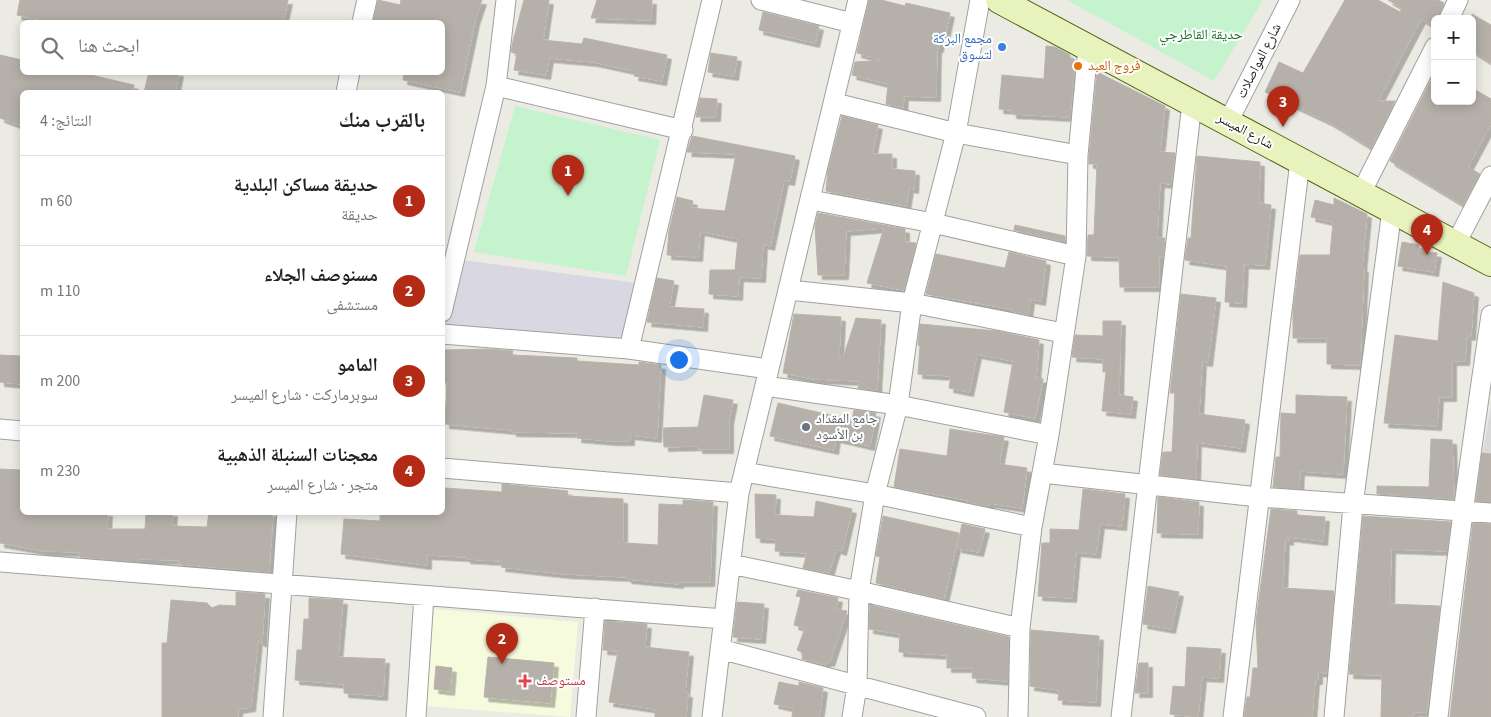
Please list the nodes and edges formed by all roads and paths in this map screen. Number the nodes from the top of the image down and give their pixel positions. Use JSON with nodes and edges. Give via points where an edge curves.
{"nodes":[{"id":1,"x":367,"y":0,"type":"edge"},
{"id":2,"x":506,"y":0,"type":"edge"},
{"id":3,"x":712,"y":0,"type":"edge"},
{"id":4,"x":761,"y":0,"type":"edge"},
{"id":5,"x":858,"y":0,"type":"edge"},
{"id":6,"x":980,"y":0,"type":"edge"},
{"id":7,"x":999,"y":0,"type":"edge"},
{"id":8,"x":1290,"y":0,"type":"edge"},
{"id":9,"x":1458,"y":0,"type":"edge"},
{"id":10,"x":1451,"y":15,"type":"edge"},
{"id":11,"x":362,"y":20,"type":"edge"},
{"id":12,"x":852,"y":23,"type":"junction"},
{"id":13,"x":1088,"y":48,"type":"junction"},
{"id":14,"x":1431,"y":55,"type":"edge"},
{"id":15,"x":349,"y":75,"type":"edge"},
{"id":16,"x":496,"y":86,"type":"junction"},
{"id":17,"x":346,"y":90,"type":"edge"},
{"id":18,"x":835,"y":102,"type":"junction"},
{"id":19,"x":1192,"y":103,"type":"junction"},
{"id":20,"x":1228,"y":122,"type":"junction"},
{"id":21,"x":683,"y":130,"type":"junction"},
{"id":22,"x":956,"y":133,"type":"junction"},
{"id":23,"x":1078,"y":155,"type":"junction"},
{"id":24,"x":1300,"y":161,"type":"junction"},
{"id":25,"x":1491,"y":176,"type":"edge"},
{"id":26,"x":1361,"y":193,"type":"junction"},
{"id":27,"x":811,"y":200,"type":"junction"},
{"id":28,"x":1392,"y":210,"type":"junction"},
{"id":29,"x":933,"y":223,"type":"junction"},
{"id":30,"x":1456,"y":243,"type":"junction"},
{"id":31,"x":1076,"y":256,"type":"junction"},
{"id":32,"x":1491,"y":263,"type":"edge"},
{"id":33,"x":789,"y":290,"type":"junction"},
{"id":34,"x":445,"y":299,"type":"edge"},
{"id":35,"x":912,"y":303,"type":"junction"},
{"id":36,"x":1491,"y":315,"type":"edge"},
{"id":37,"x":1063,"y":333,"type":"junction"},
{"id":38,"x":445,"y":334,"type":"edge"},
{"id":39,"x":628,"y":349,"type":"junction"},
{"id":40,"x":767,"y":378,"type":"junction"},
{"id":41,"x":898,"y":405,"type":"junction"},
{"id":42,"x":0,"y":429,"type":"edge"},
{"id":43,"x":20,"y":431,"type":"edge"},
{"id":44,"x":1049,"y":435,"type":"junction"},
{"id":45,"x":445,"y":468,"type":"edge"},
{"id":46,"x":744,"y":472,"type":"junction"},
{"id":47,"x":1042,"y":473,"type":"junction"},
{"id":48,"x":1146,"y":486,"type":"junction"},
{"id":49,"x":739,"y":494,"type":"junction"},
{"id":50,"x":875,"y":494,"type":"junction"},
{"id":51,"x":1258,"y":497,"type":"junction"},
{"id":52,"x":1353,"y":505,"type":"junction"},
{"id":53,"x":1465,"y":510,"type":"junction"},
{"id":54,"x":1491,"y":513,"type":"edge"},
{"id":55,"x":287,"y":515,"type":"edge"},
{"id":56,"x":1032,"y":527,"type":"junction"},
{"id":57,"x":0,"y":562,"type":"edge"},
{"id":58,"x":731,"y":564,"type":"junction"},
{"id":59,"x":282,"y":584,"type":"junction"},
{"id":60,"x":859,"y":591,"type":"junction"},
{"id":61,"x":424,"y":596,"type":"junction"},
{"id":62,"x":595,"y":608,"type":"junction"},
{"id":63,"x":724,"y":619,"type":"junction"},
{"id":64,"x":1020,"y":628,"type":"junction"},
{"id":65,"x":720,"y":649,"type":"junction"},
{"id":66,"x":857,"y":686,"type":"junction"},
{"id":67,"x":273,"y":717,"type":"edge"},
{"id":68,"x":416,"y":717,"type":"edge"},
{"id":69,"x":586,"y":717,"type":"edge"},
{"id":70,"x":712,"y":717,"type":"edge"},
{"id":71,"x":852,"y":717,"type":"edge"},
{"id":72,"x":976,"y":717,"type":"edge"},
{"id":73,"x":1018,"y":717,"type":"edge"},
{"id":74,"x":1121,"y":717,"type":"edge"},
{"id":75,"x":1233,"y":717,"type":"edge"},
{"id":76,"x":1334,"y":717,"type":"edge"},
{"id":77,"x":1438,"y":717,"type":"edge"}],
"edges":[{"from":1,"to":11,"type":"street"},
{"from":2,"to":16,"type":"street"},
{"from":3,"to":21,"type":"street"},
{"from":4,"to":12,"type":"street"},
{"from":5,"to":12,"type":"street"},
{"from":6,"to":22,"type":"street"},
{"from":7,"to":13,"type":"main road","name":"شارع الميسر"},
{"from":8,"to":20,"type":"street","name":"شارع المواصلات"},
{"from":9,"to":10,"type":"street"},
{"from":12,"to":18,"type":"street"},
{"from":13,"to":19,"type":"main road","name":"شارع الميسر"},
{"from":13,"to":23,"type":"street"},
{"from":14,"to":26,"type":"street"},
{"from":15,"to":17,"type":"street"},
{"from":16,"to":21,"type":"street"},
{"from":16,"to":34,"type":"street"},
{"from":18,"to":22,"type":"street"},
{"from":18,"to":27,"type":"street"},
{"from":19,"to":20,"type":"main road","name":"شارع الميسر"},
{"from":19,"to":48,"type":"street"},
{"from":20,"to":24,"type":"main road","name":"شارع الميسر"},
{"from":21,"to":39,"type":"street"},
{"from":22,"to":23,"type":"street"},
{"from":22,"to":29,"type":"street"},
{"from":23,"to":31,"type":"street"},
{"from":24,"to":26,"type":"main road","name":"شارع الميسر"},
{"from":24,"to":51,"type":"street"},
{"from":25,"to":30,"type":"street"},
{"from":26,"to":28,"type":"main road","name":"شارع الميسر"},
{"from":27,"to":29,"type":"street"},
{"from":27,"to":33,"type":"street"},
{"from":28,"to":30,"type":"main road","name":"شارع الميسر"},
{"from":28,"to":52,"type":"street"},
{"from":29,"to":31,"type":"street"},
{"from":29,"to":35,"type":"street"},
{"from":30,"to":32,"type":"main road","name":"شارع الميسر"},
{"from":31,"to":37,"type":"street"},
{"from":33,"to":35,"type":"street"},
{"from":33,"to":40,"type":"street"},
{"from":35,"to":37,"type":"street"},
{"from":35,"to":41,"type":"street"},
{"from":36,"to":53,"type":"street"},
{"from":37,"to":44,"type":"street"},
{"from":38,"to":39,"type":"street"},
{"from":39,"to":40,"type":"street"},
{"from":40,"to":41,"type":"street"},
{"from":40,"to":46,"type":"street"},
{"from":41,"to":44,"type":"street"},
{"from":41,"to":50,"type":"street"},
{"from":42,"to":43,"type":"street"},
{"from":44,"to":47,"type":"street"},
{"from":45,"to":49,"type":"street"},
{"from":46,"to":49,"type":"street"},
{"from":46,"to":50,"type":"street"},
{"from":47,"to":48,"type":"street"},
{"from":47,"to":56,"type":"street"},
{"from":48,"to":51,"type":"street"},
{"from":48,"to":74,"type":"street"},
{"from":49,"to":58,"type":"street"},
{"from":50,"to":56,"type":"street"},
{"from":50,"to":60,"type":"street"},
{"from":51,"to":52,"type":"street"},
{"from":51,"to":75,"type":"street"},
{"from":52,"to":53,"type":"street"},
{"from":52,"to":76,"type":"street"},
{"from":53,"to":54,"type":"street"},
{"from":53,"to":77,"type":"street","via":[[1456,557]]},
{"from":55,"to":59,"type":"street"},
{"from":56,"to":64,"type":"street"},
{"from":57,"to":59,"type":"street"},
{"from":58,"to":60,"type":"street"},
{"from":58,"to":63,"type":"street"},
{"from":59,"to":61,"type":"street"},
{"from":59,"to":67,"type":"street"},
{"from":60,"to":64,"type":"street"},
{"from":60,"to":66,"type":"street"},
{"from":61,"to":62,"type":"street"},
{"from":61,"to":68,"type":"street"},
{"from":62,"to":63,"type":"street"},
{"from":62,"to":69,"type":"street"},
{"from":63,"to":65,"type":"street"},
{"from":64,"to":73,"type":"street"},
{"from":65,"to":66,"type":"street"},
{"from":65,"to":70,"type":"street"},
{"from":66,"to":71,"type":"street"},
{"from":66,"to":72,"type":"street"}]}
